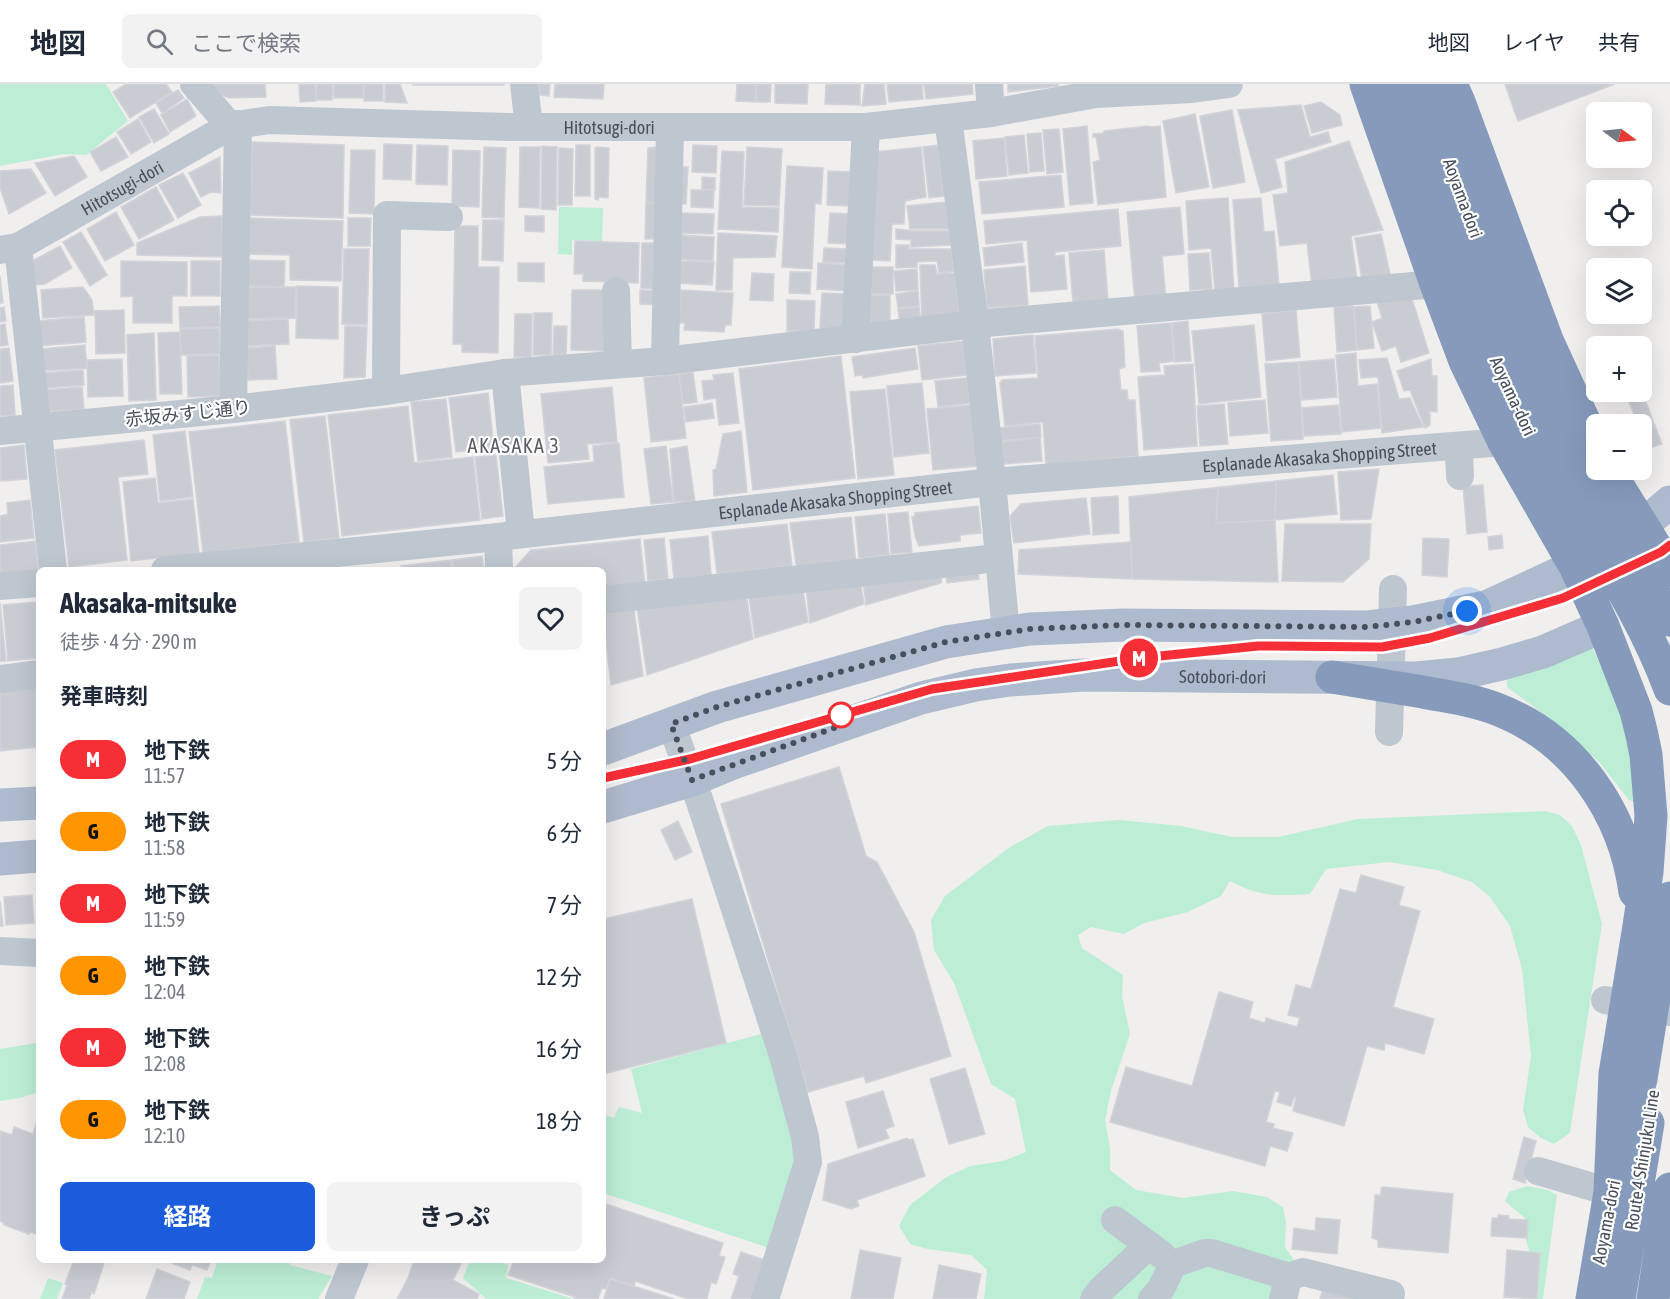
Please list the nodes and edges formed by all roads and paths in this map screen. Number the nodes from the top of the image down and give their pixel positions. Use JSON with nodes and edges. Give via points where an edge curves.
{"nodes":[{"id":1,"x":194,"y":84,"type":"edge"},
{"id":2,"x":524,"y":84,"type":"edge"},
{"id":3,"x":989,"y":84,"type":"edge"},
{"id":4,"x":1229,"y":84,"type":"edge"},
{"id":5,"x":1365,"y":84,"type":"edge"},
{"id":6,"x":1396,"y":84,"type":"edge"},
{"id":7,"x":1425,"y":84,"type":"edge"},
{"id":8,"x":1450,"y":84,"type":"edge"},
{"id":9,"x":991,"y":113,"type":"junction"},
{"id":10,"x":948,"y":118,"type":"junction"},
{"id":11,"x":234,"y":125,"type":"junction"},
{"id":12,"x":529,"y":127,"type":"junction"},
{"id":13,"x":867,"y":127,"type":"junction"},
{"id":14,"x":670,"y":128,"type":"junction"},
{"id":15,"x":449,"y":217,"type":"dead end"},
{"id":16,"x":9,"y":249,"type":"edge"},
{"id":17,"x":1436,"y":284,"type":"junction"},
{"id":18,"x":616,"y":291,"type":"dead end"},
{"id":19,"x":1492,"y":315,"type":"junction"},
{"id":20,"x":975,"y":324,"type":"junction"},
{"id":21,"x":855,"y":339,"type":"junction"},
{"id":22,"x":665,"y":360,"type":"junction"},
{"id":23,"x":618,"y":364,"type":"junction"},
{"id":24,"x":505,"y":374,"type":"junction"},
{"id":25,"x":381,"y":392,"type":"junction"},
{"id":26,"x":233,"y":409,"type":"junction"},
{"id":27,"x":1586,"y":425,"type":"edge"},
{"id":28,"x":37,"y":428,"type":"junction"},
{"id":29,"x":0,"y":431,"type":"edge"},
{"id":30,"x":1504,"y":442,"type":"junction"},
{"id":31,"x":1615,"y":480,"type":"edge"},
{"id":32,"x":992,"y":482,"type":"junction"},
{"id":33,"x":1670,"y":502,"type":"edge"},
{"id":34,"x":510,"y":535,"type":"junction"},
{"id":35,"x":1660,"y":543,"type":"edge"},
{"id":36,"x":998,"y":558,"type":"junction"},
{"id":37,"x":1575,"y":566,"type":"junction"},
{"id":38,"x":53,"y":567,"type":"edge"},
{"id":39,"x":195,"y":567,"type":"edge"},
{"id":40,"x":500,"y":567,"type":"edge"},
{"id":41,"x":36,"y":583,"type":"edge"},
{"id":42,"x":0,"y":586,"type":"edge"},
{"id":43,"x":1393,"y":589,"type":"dead end"},
{"id":44,"x":606,"y":600,"type":"edge"},
{"id":45,"x":1670,"y":620,"type":"edge"},
{"id":46,"x":1603,"y":626,"type":"junction"},
{"id":47,"x":1006,"y":633,"type":"junction"},
{"id":48,"x":36,"y":674,"type":"edge"},
{"id":49,"x":1332,"y":677,"type":"junction"},
{"id":50,"x":0,"y":679,"type":"edge"},
{"id":51,"x":1670,"y":689,"type":"edge"},
{"id":52,"x":671,"y":724,"type":"junction"},
{"id":53,"x":1389,"y":732,"type":"dead end"},
{"id":54,"x":606,"y":748,"type":"edge"},
{"id":55,"x":692,"y":780,"type":"junction"},
{"id":56,"x":36,"y":803,"type":"edge"},
{"id":57,"x":0,"y":805,"type":"edge"},
{"id":58,"x":606,"y":806,"type":"edge"},
{"id":59,"x":36,"y":856,"type":"edge"},
{"id":60,"x":0,"y":859,"type":"edge"},
{"id":61,"x":1670,"y":898,"type":"edge"},
{"id":62,"x":1640,"y":926,"type":"junction"},
{"id":63,"x":0,"y":951,"type":"edge"},
{"id":64,"x":36,"y":953,"type":"edge"},
{"id":65,"x":1670,"y":986,"type":"edge"},
{"id":66,"x":1605,"y":1000,"type":"dead end"},
{"id":67,"x":1670,"y":1012,"type":"edge"},
{"id":68,"x":1538,"y":1171,"type":"dead end"},
{"id":69,"x":1670,"y":1189,"type":"edge"},
{"id":70,"x":1610,"y":1192,"type":"junction"},
{"id":71,"x":1115,"y":1220,"type":"dead end"},
{"id":72,"x":1149,"y":1245,"type":"junction"},
{"id":73,"x":1665,"y":1259,"type":"edge"},
{"id":74,"x":354,"y":1263,"type":"edge"},
{"id":75,"x":1173,"y":1264,"type":"junction"},
{"id":76,"x":1284,"y":1289,"type":"edge"},
{"id":77,"x":1391,"y":1294,"type":"dead end"},
{"id":78,"x":339,"y":1299,"type":"edge"},
{"id":79,"x":765,"y":1299,"type":"edge"},
{"id":80,"x":1094,"y":1299,"type":"edge"},
{"id":81,"x":1152,"y":1299,"type":"edge"},
{"id":82,"x":1592,"y":1299,"type":"edge"},
{"id":83,"x":1619,"y":1299,"type":"edge"},
{"id":84,"x":1653,"y":1299,"type":"edge"}],
"edges":[{"from":1,"to":11,"type":"street"},
{"from":2,"to":12,"type":"street"},
{"from":3,"to":9,"type":"street"},
{"from":4,"to":9,"type":"street","name":"Hitotsugi-dori","via":[[1096,94]]},
{"from":5,"to":17,"type":"highway"},
{"from":6,"to":19,"type":"highway","name":"Aoyama-dori"},
{"from":7,"to":19,"type":"highway","name":"Aoyama dori"},
{"from":8,"to":27,"type":"highway","via":[[1547,340]]},
{"from":9,"to":10,"type":"street","name":"Hitotsugi-dori"},
{"from":10,"to":13,"type":"street","name":"Hitotsugi-dori"},
{"from":10,"to":20,"type":"street"},
{"from":11,"to":12,"type":"street","name":"Hitotsugi-dori","via":[[269,120]]},
{"from":11,"to":16,"type":"street","name":"Hitotsugi-dori"},
{"from":11,"to":26,"type":"street"},
{"from":12,"to":14,"type":"street","name":"Hitotsugi-dori"},
{"from":13,"to":14,"type":"street","name":"Hitotsugi-dori"},
{"from":13,"to":21,"type":"street"},
{"from":14,"to":22,"type":"street"},
{"from":15,"to":25,"type":"street","via":[[387,215]]},
{"from":16,"to":28,"type":"street"},
{"from":17,"to":20,"type":"street","name":"赤坂みすじ通り"},
{"from":17,"to":30,"type":"highway","via":[[1465,361]]},
{"from":18,"to":23,"type":"street"},
{"from":19,"to":45,"type":"highway","name":"Aoyama-dori"},
{"from":19,"to":51,"type":"highway","name":"Aoyama-dori","via":[[1502,376],[1535,442],[1644,627]]},
{"from":20,"to":21,"type":"street","name":"赤坂みすじ通り"},
{"from":20,"to":32,"type":"street"},
{"from":21,"to":22,"type":"street","name":"赤坂みすじ通り"},
{"from":22,"to":23,"type":"street","name":"赤坂みすじ通り"},
{"from":23,"to":24,"type":"street","name":"赤坂みすじ通り"},
{"from":24,"to":25,"type":"street","name":"赤坂みすじ通り"},
{"from":24,"to":34,"type":"street"},
{"from":25,"to":26,"type":"street","name":"赤坂みすじ通り"},
{"from":26,"to":28,"type":"street","name":"赤坂みすじ通り"},
{"from":28,"to":29,"type":"street","name":"赤坂みすじ通り"},
{"from":28,"to":38,"type":"street"},
{"from":30,"to":32,"type":"street","name":"Esplanade Akasaka Shopping Street"},
{"from":30,"to":37,"type":"highway"},
{"from":31,"to":35,"type":"highway"},
{"from":32,"to":34,"type":"street","name":"Esplanade Akasaka Shopping Street"},
{"from":32,"to":36,"type":"street"},
{"from":33,"to":35,"type":"main road"},
{"from":34,"to":39,"type":"street","name":"Esplanade Akasaka Shopping Street"},
{"from":34,"to":40,"type":"street"},
{"from":36,"to":44,"type":"street"},
{"from":36,"to":47,"type":"street"},
{"from":37,"to":46,"type":"highway"},
{"from":37,"to":47,"type":"main road","via":[[1486,607],[1413,622],[1367,627],[1124,625]]},
{"from":41,"to":42,"type":"street"},
{"from":43,"to":53,"type":"street"},
{"from":46,"to":49,"type":"main road","name":"Sotobori-dori","via":[[1543,652],[1458,674]]},
{"from":46,"to":62,"type":"highway","via":[[1636,711],[1646,755],[1651,816]]},
{"from":47,"to":52,"type":"main road","via":[[946,642],[717,707]]},
{"from":48,"to":50,"type":"street"},
{"from":49,"to":55,"type":"main road","name":"Sotobori-dori","via":[[1084,675],[976,685],[921,698]]},
{"from":49,"to":62,"type":"highway","via":[[1474,702],[1527,723],[1558,744],[1583,769],[1606,803],[1624,842]]},
{"from":52,"to":54,"type":"main road"},
{"from":52,"to":55,"type":"street"},
{"from":55,"to":58,"type":"main road","name":"Sotobori-dori"},
{"from":55,"to":79,"type":"street","via":[[783,1056],[805,1137],[808,1162]]},
{"from":56,"to":57,"type":"main road"},
{"from":59,"to":60,"type":"main road"},
{"from":61,"to":70,"type":"highway","name":"Aoyama-dori","via":[[1641,1078]]},
{"from":62,"to":70,"type":"highway","via":[[1615,1074]]},
{"from":63,"to":64,"type":"street"},
{"from":65,"to":83,"type":"highway","name":"Route 4 Shinjuku Line"},
{"from":66,"to":67,"type":"street"},
{"from":68,"to":70,"type":"street"},
{"from":69,"to":73,"type":"highway"},
{"from":70,"to":82,"type":"highway","name":"Aoyama-dori"},
{"from":71,"to":72,"type":"street"},
{"from":72,"to":75,"type":"street"},
{"from":72,"to":80,"type":"street"},
{"from":73,"to":84,"type":"highway"},
{"from":74,"to":78,"type":"street"},
{"from":75,"to":76,"type":"street","via":[[1211,1253],[1283,1275]]},
{"from":75,"to":81,"type":"street"},
{"from":76,"to":77,"type":"street","via":[[1298,1272],[1315,1264],[1367,1275]]}]}
